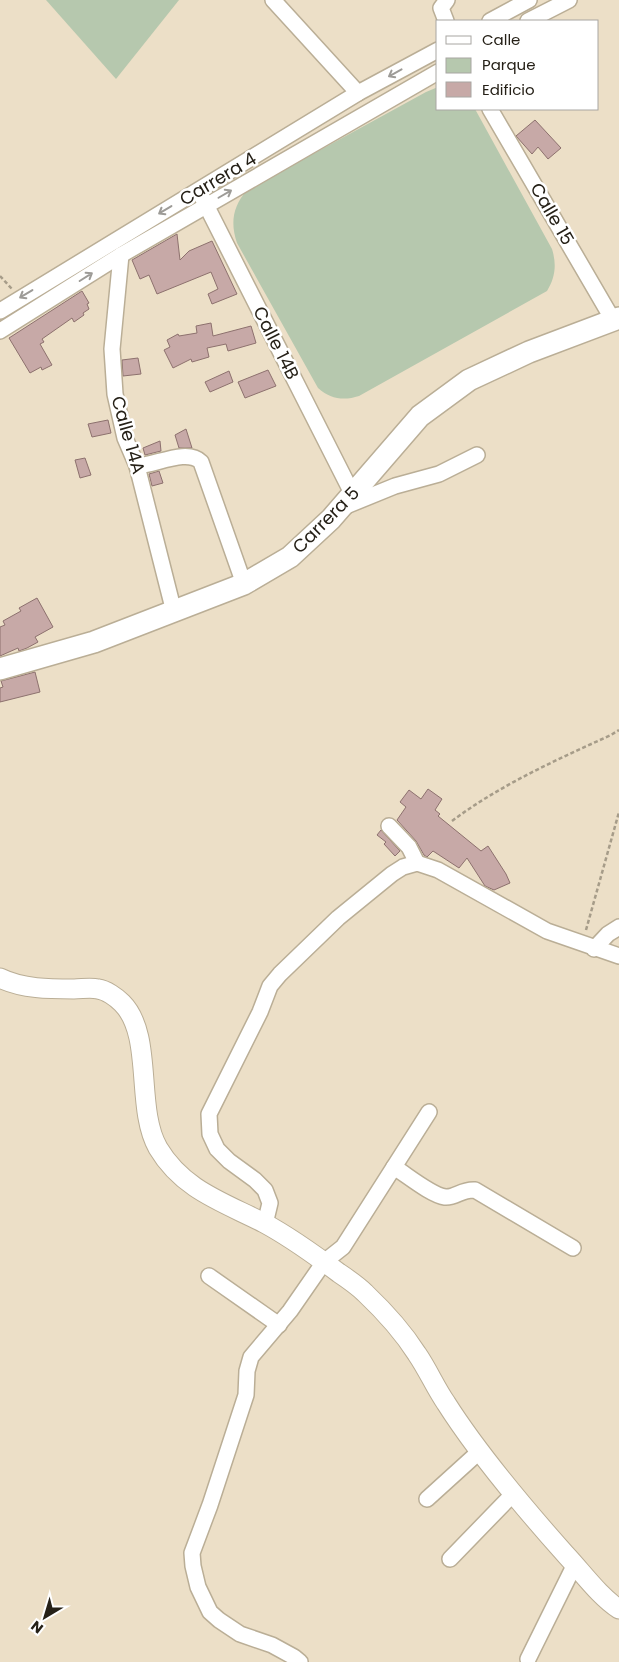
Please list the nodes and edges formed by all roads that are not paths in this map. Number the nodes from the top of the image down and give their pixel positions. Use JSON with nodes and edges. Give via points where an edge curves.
{"nodes":[{"id":1,"x":273,"y":0,"type":"edge"},
{"id":2,"x":447,"y":0,"type":"edge"},
{"id":3,"x":529,"y":0,"type":"edge"},
{"id":4,"x":569,"y":0,"type":"edge"},
{"id":5,"x":446,"y":20,"type":"edge"},
{"id":6,"x":492,"y":20,"type":"edge"},
{"id":7,"x":530,"y":20,"type":"edge"},
{"id":8,"x":436,"y":51,"type":"edge"},
{"id":9,"x":436,"y":73,"type":"edge"},
{"id":10,"x":358,"y":93,"type":"junction"},
{"id":11,"x":491,"y":110,"type":"edge"},
{"id":12,"x":198,"y":190,"type":"junction"},
{"id":13,"x":206,"y":205,"type":"junction"},
{"id":14,"x":121,"y":255,"type":"junction"},
{"id":15,"x":0,"y":311,"type":"edge"},
{"id":16,"x":616,"y":319,"type":"edge"},
{"id":17,"x":0,"y":331,"type":"edge"},
{"id":18,"x":477,"y":456,"type":"dead end"},
{"id":19,"x":138,"y":466,"type":"junction"},
{"id":20,"x":346,"y":502,"type":"junction"},
{"id":21,"x":244,"y":584,"type":"junction"},
{"id":22,"x":174,"y":612,"type":"junction"},
{"id":23,"x":0,"y":669,"type":"edge"},
{"id":24,"x":388,"y":826,"type":"dead end"},
{"id":25,"x":417,"y":863,"type":"junction"},
{"id":26,"x":619,"y":927,"type":"edge"},
{"id":27,"x":588,"y":946,"type":"junction"},
{"id":28,"x":619,"y":956,"type":"edge"},
{"id":29,"x":0,"y":978,"type":"edge"},
{"id":30,"x":429,"y":1112,"type":"dead end"},
{"id":31,"x":394,"y":1167,"type":"junction"},
{"id":32,"x":265,"y":1224,"type":"junction"},
{"id":33,"x":573,"y":1248,"type":"dead end"},
{"id":34,"x":324,"y":1262,"type":"junction"},
{"id":35,"x":210,"y":1276,"type":"dead end"},
{"id":36,"x":278,"y":1325,"type":"junction"},
{"id":37,"x":480,"y":1450,"type":"junction"},
{"id":38,"x":514,"y":1493,"type":"junction"},
{"id":39,"x":428,"y":1499,"type":"dead end"},
{"id":40,"x":450,"y":1559,"type":"dead end"},
{"id":41,"x":575,"y":1564,"type":"junction"},
{"id":42,"x":619,"y":1609,"type":"edge"},
{"id":43,"x":528,"y":1659,"type":"dead end"},
{"id":44,"x":300,"y":1662,"type":"edge"}],
"edges":[{"from":1,"to":10,"type":"street"},
{"from":2,"to":5,"type":"street","via":[[442,8]]},
{"from":3,"to":6,"type":"street"},
{"from":4,"to":7,"type":"street"},
{"from":8,"to":10,"type":"street","name":"Carrera 4","one_way":true},
{"from":13,"to":9,"type":"street","name":"Carrera 4","one_way":true},
{"from":10,"to":12,"type":"street","name":"Carrera 4"},
{"from":11,"to":16,"type":"street","name":"Calle 15"},
{"from":12,"to":13,"type":"street","name":"Calle 14B"},
{"from":12,"to":15,"type":"street","name":"Carrera 4","one_way":true},
{"from":13,"to":14,"type":"street","name":"Carrera 4"},
{"from":13,"to":20,"type":"street","name":"Calle 14B"},
{"from":17,"to":14,"type":"street","name":"Carrera 4","one_way":true},
{"from":14,"to":19,"type":"street","name":"Calle 14A","via":[[112,349],[115,394],[125,438]]},
{"from":16,"to":20,"type":"main road","name":"Carrera 5","via":[[529,352],[469,380],[420,416]]},
{"from":18,"to":20,"type":"street","via":[[439,474]]},
{"from":19,"to":21,"type":"street","via":[[185,456],[196,457]]},
{"from":19,"to":22,"type":"street","name":"Calle 14A"},
{"from":20,"to":21,"type":"main road","name":"Carrera 5","via":[[290,557]]},
{"from":21,"to":22,"type":"main road","name":"Carrera 5"},
{"from":22,"to":23,"type":"main road","name":"Carrera 5","via":[[94,642]]},
{"from":24,"to":25,"type":"street","via":[[409,847]]},
{"from":25,"to":27,"type":"street","via":[[438,870],[547,931]]},
{"from":25,"to":32,"type":"street","via":[[392,874],[338,918],[270,986],[209,1114],[210,1134],[217,1149],[265,1190],[270,1203]]},
{"from":26,"to":27,"type":"street"},
{"from":27,"to":28,"type":"street"},
{"from":29,"to":32,"type":"street","via":[[54,989],[97,988],[122,1003],[140,1040],[150,1129],[158,1148],[189,1184]]},
{"from":30,"to":31,"type":"street"},
{"from":31,"to":33,"type":"street","via":[[444,1197],[466,1189],[475,1190]]},
{"from":31,"to":34,"type":"street","via":[[343,1247]]},
{"from":32,"to":34,"type":"street"},
{"from":34,"to":36,"type":"street"},
{"from":34,"to":37,"type":"street","via":[[364,1292],[394,1324],[417,1353],[445,1403]]},
{"from":35,"to":36,"type":"street"},
{"from":36,"to":44,"type":"street","via":[[251,1357],[246,1395],[192,1553],[198,1587],[210,1612],[240,1634],[283,1651]]},
{"from":37,"to":38,"type":"street"},
{"from":37,"to":39,"type":"street"},
{"from":38,"to":40,"type":"street"},
{"from":38,"to":41,"type":"street"},
{"from":41,"to":42,"type":"street"},
{"from":41,"to":43,"type":"street"}]}
